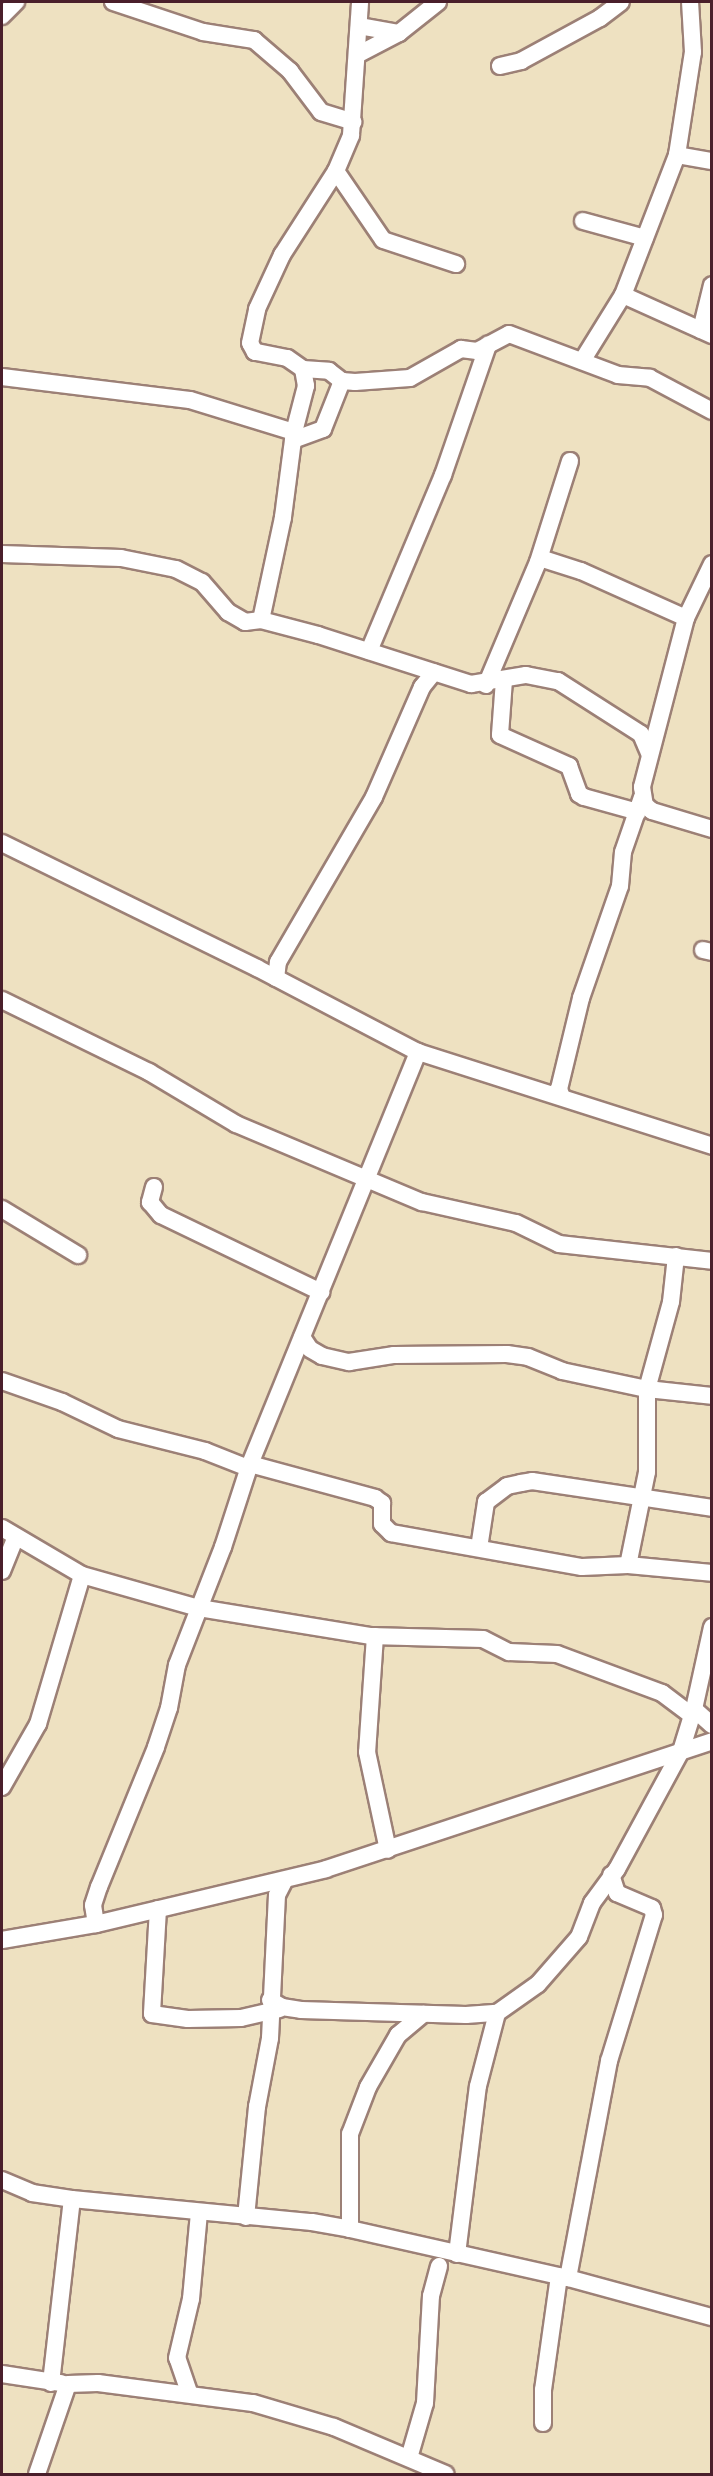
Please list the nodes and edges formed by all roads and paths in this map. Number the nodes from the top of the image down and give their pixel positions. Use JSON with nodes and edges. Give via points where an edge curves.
{"nodes":[{"id":1,"x":16,"y":2,"type":"edge"},
{"id":2,"x":113,"y":2,"type":"edge"},
{"id":3,"x":360,"y":2,"type":"edge"},
{"id":4,"x":438,"y":2,"type":"edge"},
{"id":5,"x":621,"y":2,"type":"edge"},
{"id":6,"x":690,"y":2,"type":"edge"},
{"id":7,"x":2,"y":16,"type":"edge"},
{"id":8,"x":359,"y":26,"type":"junction"},
{"id":9,"x":399,"y":33,"type":"junction"},
{"id":10,"x":357,"y":55,"type":"junction"},
{"id":11,"x":500,"y":66,"type":"dead end"},
{"id":12,"x":353,"y":122,"type":"junction"},
{"id":13,"x":676,"y":155,"type":"junction"},
{"id":14,"x":711,"y":161,"type":"edge"},
{"id":15,"x":336,"y":171,"type":"junction"},
{"id":16,"x":582,"y":221,"type":"dead end"},
{"id":17,"x":645,"y":238,"type":"junction"},
{"id":18,"x":456,"y":264,"type":"dead end"},
{"id":19,"x":711,"y":285,"type":"edge"},
{"id":20,"x":622,"y":295,"type":"junction"},
{"id":21,"x":706,"y":333,"type":"edge"},
{"id":22,"x":488,"y":345,"type":"junction"},
{"id":23,"x":582,"y":361,"type":"junction"},
{"id":24,"x":310,"y":372,"type":"junction"},
{"id":25,"x":2,"y":377,"type":"edge"},
{"id":26,"x":342,"y":381,"type":"junction"},
{"id":27,"x":711,"y":411,"type":"edge"},
{"id":28,"x":293,"y":436,"type":"junction"},
{"id":29,"x":570,"y":461,"type":"dead end"},
{"id":30,"x":2,"y":554,"type":"edge"},
{"id":31,"x":540,"y":558,"type":"junction"},
{"id":32,"x":711,"y":564,"type":"edge"},
{"id":33,"x":686,"y":618,"type":"junction"},
{"id":34,"x":261,"y":620,"type":"junction"},
{"id":35,"x":369,"y":651,"type":"junction"},
{"id":36,"x":500,"y":657,"type":"junction"},
{"id":37,"x":417,"y":667,"type":"junction"},
{"id":38,"x":434,"y":672,"type":"junction"},
{"id":39,"x":526,"y":675,"type":"junction"},
{"id":40,"x":504,"y":680,"type":"junction"},
{"id":41,"x":486,"y":685,"type":"junction"},
{"id":42,"x":422,"y":687,"type":"junction"},
{"id":43,"x":648,"y":733,"type":"junction"},
{"id":44,"x":642,"y":810,"type":"junction"},
{"id":45,"x":711,"y":829,"type":"edge"},
{"id":46,"x":2,"y":843,"type":"edge"},
{"id":47,"x":276,"y":978,"type":"junction"},
{"id":48,"x":2,"y":1000,"type":"edge"},
{"id":49,"x":418,"y":1052,"type":"junction"},
{"id":50,"x":556,"y":1093,"type":"junction"},
{"id":51,"x":711,"y":1146,"type":"edge"},
{"id":52,"x":368,"y":1180,"type":"junction"},
{"id":53,"x":154,"y":1187,"type":"dead end"},
{"id":54,"x":2,"y":1209,"type":"edge"},
{"id":55,"x":78,"y":1255,"type":"dead end"},
{"id":56,"x":676,"y":1256,"type":"junction"},
{"id":57,"x":711,"y":1261,"type":"edge"},
{"id":58,"x":321,"y":1292,"type":"junction"},
{"id":59,"x":303,"y":1346,"type":"junction"},
{"id":60,"x":2,"y":1381,"type":"edge"},
{"id":61,"x":647,"y":1389,"type":"junction"},
{"id":62,"x":711,"y":1396,"type":"edge"},
{"id":63,"x":249,"y":1466,"type":"junction"},
{"id":64,"x":641,"y":1500,"type":"junction"},
{"id":65,"x":711,"y":1508,"type":"edge"},
{"id":66,"x":2,"y":1528,"type":"edge"},
{"id":67,"x":16,"y":1537,"type":"junction"},
{"id":68,"x":479,"y":1548,"type":"junction"},
{"id":69,"x":628,"y":1565,"type":"junction"},
{"id":70,"x":2,"y":1571,"type":"edge"},
{"id":71,"x":711,"y":1573,"type":"edge"},
{"id":72,"x":82,"y":1575,"type":"junction"},
{"id":73,"x":200,"y":1608,"type":"junction"},
{"id":74,"x":711,"y":1627,"type":"edge"},
{"id":75,"x":375,"y":1636,"type":"junction"},
{"id":76,"x":693,"y":1712,"type":"junction"},
{"id":77,"x":711,"y":1725,"type":"edge"},
{"id":78,"x":711,"y":1741,"type":"edge"},
{"id":79,"x":681,"y":1751,"type":"junction"},
{"id":80,"x":2,"y":1787,"type":"edge"},
{"id":81,"x":388,"y":1850,"type":"junction"},
{"id":82,"x":611,"y":1875,"type":"junction"},
{"id":83,"x":281,"y":1888,"type":"junction"},
{"id":84,"x":158,"y":1909,"type":"junction"},
{"id":85,"x":96,"y":1924,"type":"junction"},
{"id":86,"x":2,"y":1940,"type":"edge"},
{"id":87,"x":274,"y":2007,"type":"junction"},
{"id":88,"x":391,"y":2012,"type":"junction"},
{"id":89,"x":496,"y":2013,"type":"junction"},
{"id":90,"x":423,"y":2014,"type":"junction"},
{"id":91,"x":398,"y":2035,"type":"junction"},
{"id":92,"x":2,"y":2180,"type":"edge"},
{"id":93,"x":72,"y":2199,"type":"junction"},
{"id":94,"x":199,"y":2213,"type":"junction"},
{"id":95,"x":246,"y":2217,"type":"junction"},
{"id":96,"x":350,"y":2229,"type":"junction"},
{"id":97,"x":449,"y":2252,"type":"junction"},
{"id":98,"x":564,"y":2277,"type":"junction"},
{"id":99,"x":711,"y":2317,"type":"edge"},
{"id":100,"x":178,"y":2368,"type":"junction"},
{"id":101,"x":2,"y":2374,"type":"edge"},
{"id":102,"x":59,"y":2383,"type":"junction"},
{"id":103,"x":163,"y":2389,"type":"junction"},
{"id":104,"x":189,"y":2392,"type":"junction"},
{"id":105,"x":543,"y":2423,"type":"dead end"},
{"id":106,"x":409,"y":2458,"type":"junction"},
{"id":107,"x":37,"y":2475,"type":"edge"},
{"id":108,"x":445,"y":2475,"type":"edge"}],
"edges":[{"from":1,"to":7,"type":"street"},
{"from":2,"to":12,"type":"street","via":[[203,32],[254,40],[290,71],[321,112]]},
{"from":3,"to":8,"type":"street"},
{"from":4,"to":9,"type":"street"},
{"from":5,"to":11,"type":"street","via":[[600,18],[521,61]]},
{"from":6,"to":13,"type":"street","via":[[693,52]]},
{"from":8,"to":9,"type":"street"},
{"from":8,"to":10,"type":"street"},
{"from":9,"to":10,"type":"street"},
{"from":10,"to":12,"type":"street"},
{"from":12,"to":15,"type":"street"},
{"from":13,"to":14,"type":"street"},
{"from":13,"to":17,"type":"street"},
{"from":15,"to":18,"type":"street","via":[[383,240]]},
{"from":15,"to":24,"type":"street","via":[[282,255],[257,309],[250,343],[255,352],[287,358]]},
{"from":16,"to":17,"type":"street"},
{"from":17,"to":20,"type":"street"},
{"from":19,"to":21,"type":"street"},
{"from":20,"to":21,"type":"street"},
{"from":20,"to":23,"type":"street"},
{"from":22,"to":23,"type":"street","via":[[509,334]]},
{"from":22,"to":26,"type":"street","via":[[477,351],[461,349],[410,378],[373,383]]},
{"from":22,"to":35,"type":"street","via":[[443,475]]},
{"from":23,"to":27,"type":"street","via":[[618,375],[651,378]]},
{"from":24,"to":26,"type":"street","via":[[333,372]]},
{"from":24,"to":28,"type":"street"},
{"from":25,"to":28,"type":"street","via":[[190,400]]},
{"from":26,"to":28,"type":"street","via":[[323,429]]},
{"from":28,"to":34,"type":"street","via":[[284,518]]},
{"from":29,"to":31,"type":"street"},
{"from":30,"to":34,"type":"street","via":[[121,558],[176,569],[202,582],[228,612],[246,622]]},
{"from":31,"to":33,"type":"street","via":[[581,571]]},
{"from":31,"to":36,"type":"street"},
{"from":32,"to":33,"type":"street"},
{"from":33,"to":43,"type":"street"},
{"from":34,"to":35,"type":"street"},
{"from":35,"to":37,"type":"street"},
{"from":36,"to":39,"type":"street"},
{"from":36,"to":41,"type":"street"},
{"from":37,"to":38,"type":"street"},
{"from":37,"to":42,"type":"street"},
{"from":38,"to":41,"type":"street","via":[[465,683]]},
{"from":38,"to":42,"type":"street"},
{"from":39,"to":40,"type":"street"},
{"from":39,"to":43,"type":"street","via":[[571,688]]},
{"from":40,"to":41,"type":"street"},
{"from":40,"to":44,"type":"street","via":[[500,735],[569,766],[579,794],[584,797]]},
{"from":42,"to":47,"type":"street","via":[[374,797],[278,962]]},
{"from":43,"to":44,"type":"street","via":[[650,753]]},
{"from":44,"to":45,"type":"street"},
{"from":44,"to":50,"type":"street","via":[[623,852],[620,886],[581,998]]},
{"from":46,"to":47,"type":"street"},
{"from":47,"to":49,"type":"street"},
{"from":48,"to":52,"type":"street","via":[[149,1072],[236,1124]]},
{"from":49,"to":50,"type":"street"},
{"from":49,"to":52,"type":"street"},
{"from":50,"to":51,"type":"street"},
{"from":52,"to":56,"type":"street","via":[[447,1210],[516,1222],[559,1245]]},
{"from":52,"to":58,"type":"street"},
{"from":53,"to":58,"type":"street","via":[[150,1202],[161,1215]]},
{"from":54,"to":55,"type":"street"},
{"from":56,"to":57,"type":"street"},
{"from":56,"to":61,"type":"street","via":[[671,1302]]},
{"from":58,"to":59,"type":"street"},
{"from":59,"to":61,"type":"street","via":[[349,1362],[394,1355],[507,1354],[528,1357],[562,1371]]},
{"from":59,"to":63,"type":"street"},
{"from":60,"to":63,"type":"street","via":[[62,1402],[118,1430]]},
{"from":61,"to":62,"type":"street"},
{"from":61,"to":64,"type":"street","via":[[647,1472]]},
{"from":63,"to":68,"type":"street","via":[[375,1497],[382,1503],[382,1524],[391,1533]]},
{"from":63,"to":73,"type":"street"},
{"from":64,"to":65,"type":"street"},
{"from":64,"to":68,"type":"street","via":[[532,1481],[507,1486],[486,1502]]},
{"from":64,"to":69,"type":"street"},
{"from":66,"to":67,"type":"street"},
{"from":67,"to":70,"type":"street"},
{"from":67,"to":72,"type":"street"},
{"from":68,"to":69,"type":"street","via":[[582,1567]]},
{"from":69,"to":71,"type":"street"},
{"from":72,"to":73,"type":"street"},
{"from":72,"to":80,"type":"street","via":[[38,1724]]},
{"from":73,"to":75,"type":"street"},
{"from":73,"to":85,"type":"street","via":[[173,1677],[169,1708],[159,1738],[93,1905]]},
{"from":74,"to":76,"type":"street"},
{"from":75,"to":76,"type":"street","via":[[483,1639],[509,1653],[557,1654],[662,1693]]},
{"from":75,"to":81,"type":"street","via":[[367,1752]]},
{"from":76,"to":77,"type":"street"},
{"from":76,"to":79,"type":"street"},
{"from":78,"to":79,"type":"street"},
{"from":79,"to":81,"type":"street"},
{"from":79,"to":82,"type":"street"},
{"from":81,"to":83,"type":"street"},
{"from":82,"to":89,"type":"street","via":[[592,1903],[576,1942],[538,1984]]},
{"from":82,"to":98,"type":"street","via":[[617,1893],[652,1908],[654,1915],[609,2061]]},
{"from":83,"to":84,"type":"street","via":[[263,1884]]},
{"from":83,"to":87,"type":"street"},
{"from":84,"to":85,"type":"street"},
{"from":84,"to":87,"type":"street","via":[[152,2014],[188,2019]]},
{"from":85,"to":86,"type":"street"},
{"from":87,"to":88,"type":"street"},
{"from":87,"to":95,"type":"street"},
{"from":88,"to":90,"type":"street"},
{"from":88,"to":91,"type":"street"},
{"from":89,"to":90,"type":"street"},
{"from":89,"to":97,"type":"street","via":[[478,2086]]},
{"from":90,"to":91,"type":"street"},
{"from":91,"to":96,"type":"street","via":[[368,2087],[348,2142],[353,2169]]},
{"from":92,"to":93,"type":"street","via":[[32,2193]]},
{"from":93,"to":94,"type":"street"},
{"from":93,"to":102,"type":"street"},
{"from":94,"to":95,"type":"street"},
{"from":94,"to":100,"type":"street","via":[[191,2299],[177,2349]]},
{"from":95,"to":96,"type":"street"},
{"from":96,"to":97,"type":"street"},
{"from":97,"to":98,"type":"street"},
{"from":97,"to":106,"type":"street","via":[[440,2266],[431,2296],[425,2403]]},
{"from":98,"to":99,"type":"street"},
{"from":98,"to":105,"type":"street","via":[[543,2390]]},
{"from":100,"to":103,"type":"street"},
{"from":100,"to":104,"type":"street"},
{"from":101,"to":102,"type":"street"},
{"from":102,"to":103,"type":"street"},
{"from":102,"to":107,"type":"street"},
{"from":103,"to":104,"type":"street"},
{"from":104,"to":106,"type":"street","via":[[300,2416]]},
{"from":106,"to":108,"type":"street"}]}
